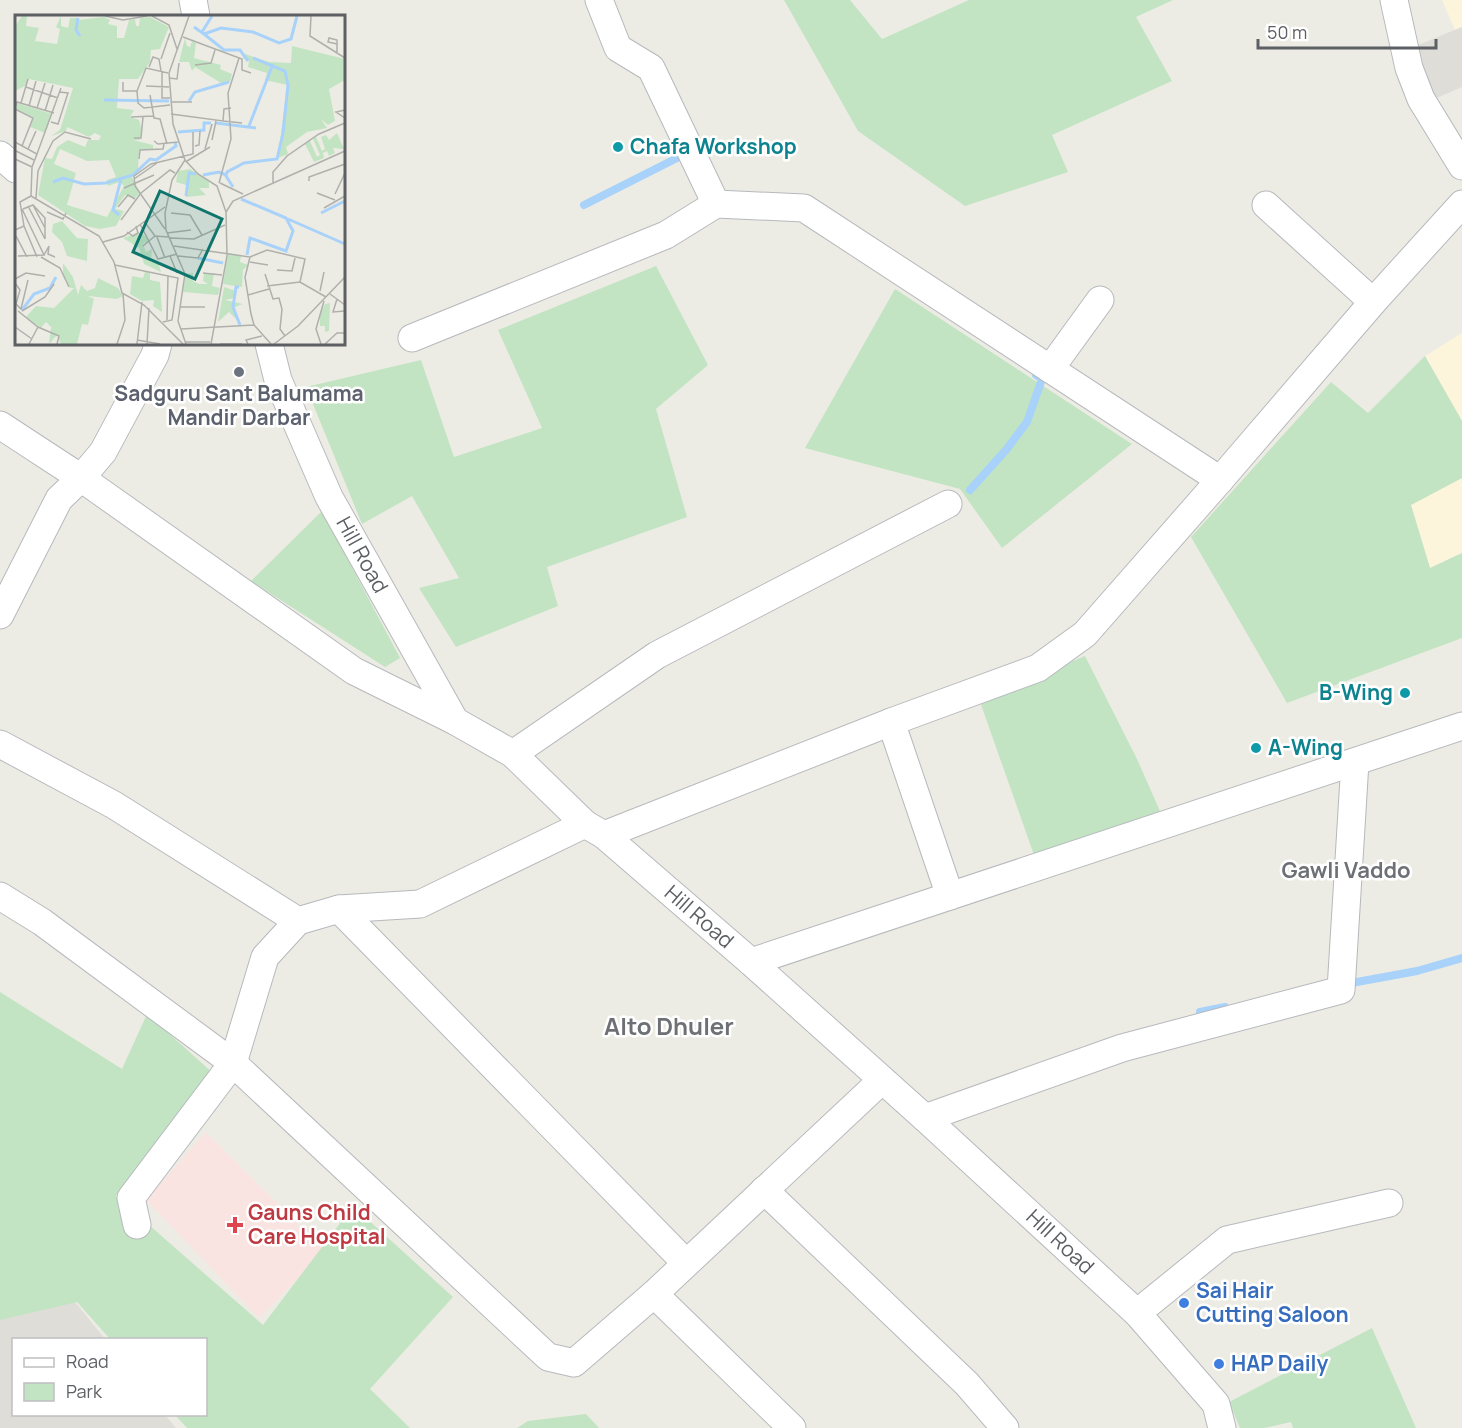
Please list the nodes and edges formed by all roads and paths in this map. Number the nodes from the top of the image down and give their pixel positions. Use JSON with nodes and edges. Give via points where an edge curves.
{"nodes":[{"id":1,"x":193,"y":0,"type":"edge"},
{"id":2,"x":599,"y":0,"type":"edge"},
{"id":3,"x":1394,"y":0,"type":"edge"},
{"id":4,"x":196,"y":15,"type":"edge"},
{"id":5,"x":0,"y":155,"type":"edge"},
{"id":6,"x":1462,"y":166,"type":"edge"},
{"id":7,"x":15,"y":168,"type":"edge"},
{"id":8,"x":716,"y":204,"type":"junction"},
{"id":9,"x":1462,"y":204,"type":"edge"},
{"id":10,"x":1266,"y":205,"type":"dead end"},
{"id":11,"x":1100,"y":300,"type":"dead end"},
{"id":12,"x":1373,"y":302,"type":"junction"},
{"id":13,"x":412,"y":338,"type":"dead end"},
{"id":14,"x":158,"y":345,"type":"edge"},
{"id":15,"x":269,"y":345,"type":"edge"},
{"id":16,"x":1050,"y":369,"type":"junction"},
{"id":17,"x":0,"y":425,"type":"edge"},
{"id":18,"x":81,"y":478,"type":"junction"},
{"id":19,"x":1220,"y":480,"type":"junction"},
{"id":20,"x":948,"y":504,"type":"dead end"},
{"id":21,"x":0,"y":615,"type":"edge"},
{"id":22,"x":455,"y":721,"type":"junction"},
{"id":23,"x":891,"y":722,"type":"junction"},
{"id":24,"x":1462,"y":726,"type":"edge"},
{"id":25,"x":0,"y":744,"type":"edge"},
{"id":26,"x":513,"y":754,"type":"junction"},
{"id":27,"x":1355,"y":762,"type":"junction"},
{"id":28,"x":594,"y":829,"type":"junction"},
{"id":29,"x":0,"y":896,"type":"edge"},
{"id":30,"x":950,"y":896,"type":"junction"},
{"id":31,"x":339,"y":909,"type":"junction"},
{"id":32,"x":298,"y":921,"type":"junction"},
{"id":33,"x":751,"y":962,"type":"junction"},
{"id":34,"x":233,"y":1063,"type":"junction"},
{"id":35,"x":882,"y":1080,"type":"junction"},
{"id":36,"x":925,"y":1119,"type":"junction"},
{"id":37,"x":764,"y":1190,"type":"junction"},
{"id":38,"x":1389,"y":1203,"type":"dead end"},
{"id":39,"x":137,"y":1225,"type":"dead end"},
{"id":40,"x":686,"y":1263,"type":"junction"},
{"id":41,"x":654,"y":1293,"type":"junction"},
{"id":42,"x":1137,"y":1313,"type":"junction"},
{"id":43,"x":792,"y":1428,"type":"edge"},
{"id":44,"x":1005,"y":1428,"type":"edge"},
{"id":45,"x":1222,"y":1428,"type":"edge"}],
"edges":[{"from":1,"to":4,"type":"street"},
{"from":2,"to":8,"type":"street","via":[[618,48],[651,68]]},
{"from":3,"to":6,"type":"street","via":[[1409,68],[1421,99]]},
{"from":5,"to":7,"type":"street"},
{"from":8,"to":13,"type":"street","via":[[666,235]]},
{"from":8,"to":16,"type":"street","via":[[804,208]]},
{"from":9,"to":12,"type":"street"},
{"from":10,"to":12,"type":"street"},
{"from":11,"to":16,"type":"street"},
{"from":12,"to":19,"type":"street"},
{"from":14,"to":18,"type":"street","via":[[103,452]]},
{"from":15,"to":22,"type":"street","name":"Hill Road","via":[[278,380],[329,497]]},
{"from":16,"to":19,"type":"street"},
{"from":17,"to":18,"type":"street"},
{"from":18,"to":21,"type":"street","via":[[59,499]]},
{"from":18,"to":22,"type":"street","via":[[354,671]]},
{"from":19,"to":23,"type":"street","via":[[1084,634],[1038,668]]},
{"from":20,"to":26,"type":"street","via":[[657,655]]},
{"from":22,"to":26,"type":"street","name":"Hill Road"},
{"from":23,"to":28,"type":"street"},
{"from":23,"to":30,"type":"street"},
{"from":24,"to":27,"type":"street"},
{"from":25,"to":32,"type":"street","via":[[114,805]]},
{"from":26,"to":28,"type":"street","name":"Hill Road"},
{"from":27,"to":30,"type":"street"},
{"from":27,"to":36,"type":"street","via":[[1341,990],[1122,1048]]},
{"from":28,"to":31,"type":"street","via":[[420,904]]},
{"from":28,"to":33,"type":"street","name":"Hill Road"},
{"from":29,"to":34,"type":"street","via":[[42,922]]},
{"from":30,"to":33,"type":"street"},
{"from":31,"to":32,"type":"street"},
{"from":31,"to":40,"type":"street"},
{"from":32,"to":34,"type":"street","via":[[264,957]]},
{"from":33,"to":35,"type":"street","name":"Hill Road"},
{"from":34,"to":39,"type":"street","via":[[130,1198]]},
{"from":34,"to":41,"type":"street","via":[[548,1357],[574,1363]]},
{"from":35,"to":36,"type":"street","name":"Hill Road"},
{"from":35,"to":37,"type":"street"},
{"from":36,"to":42,"type":"street","name":"Hill Road"},
{"from":37,"to":40,"type":"street"},
{"from":37,"to":44,"type":"street","via":[[967,1384]]},
{"from":38,"to":42,"type":"street","via":[[1227,1240]]},
{"from":40,"to":41,"type":"street"},
{"from":41,"to":43,"type":"street"},
{"from":42,"to":45,"type":"street","name":"Hill Road","via":[[1216,1404]]}]}
